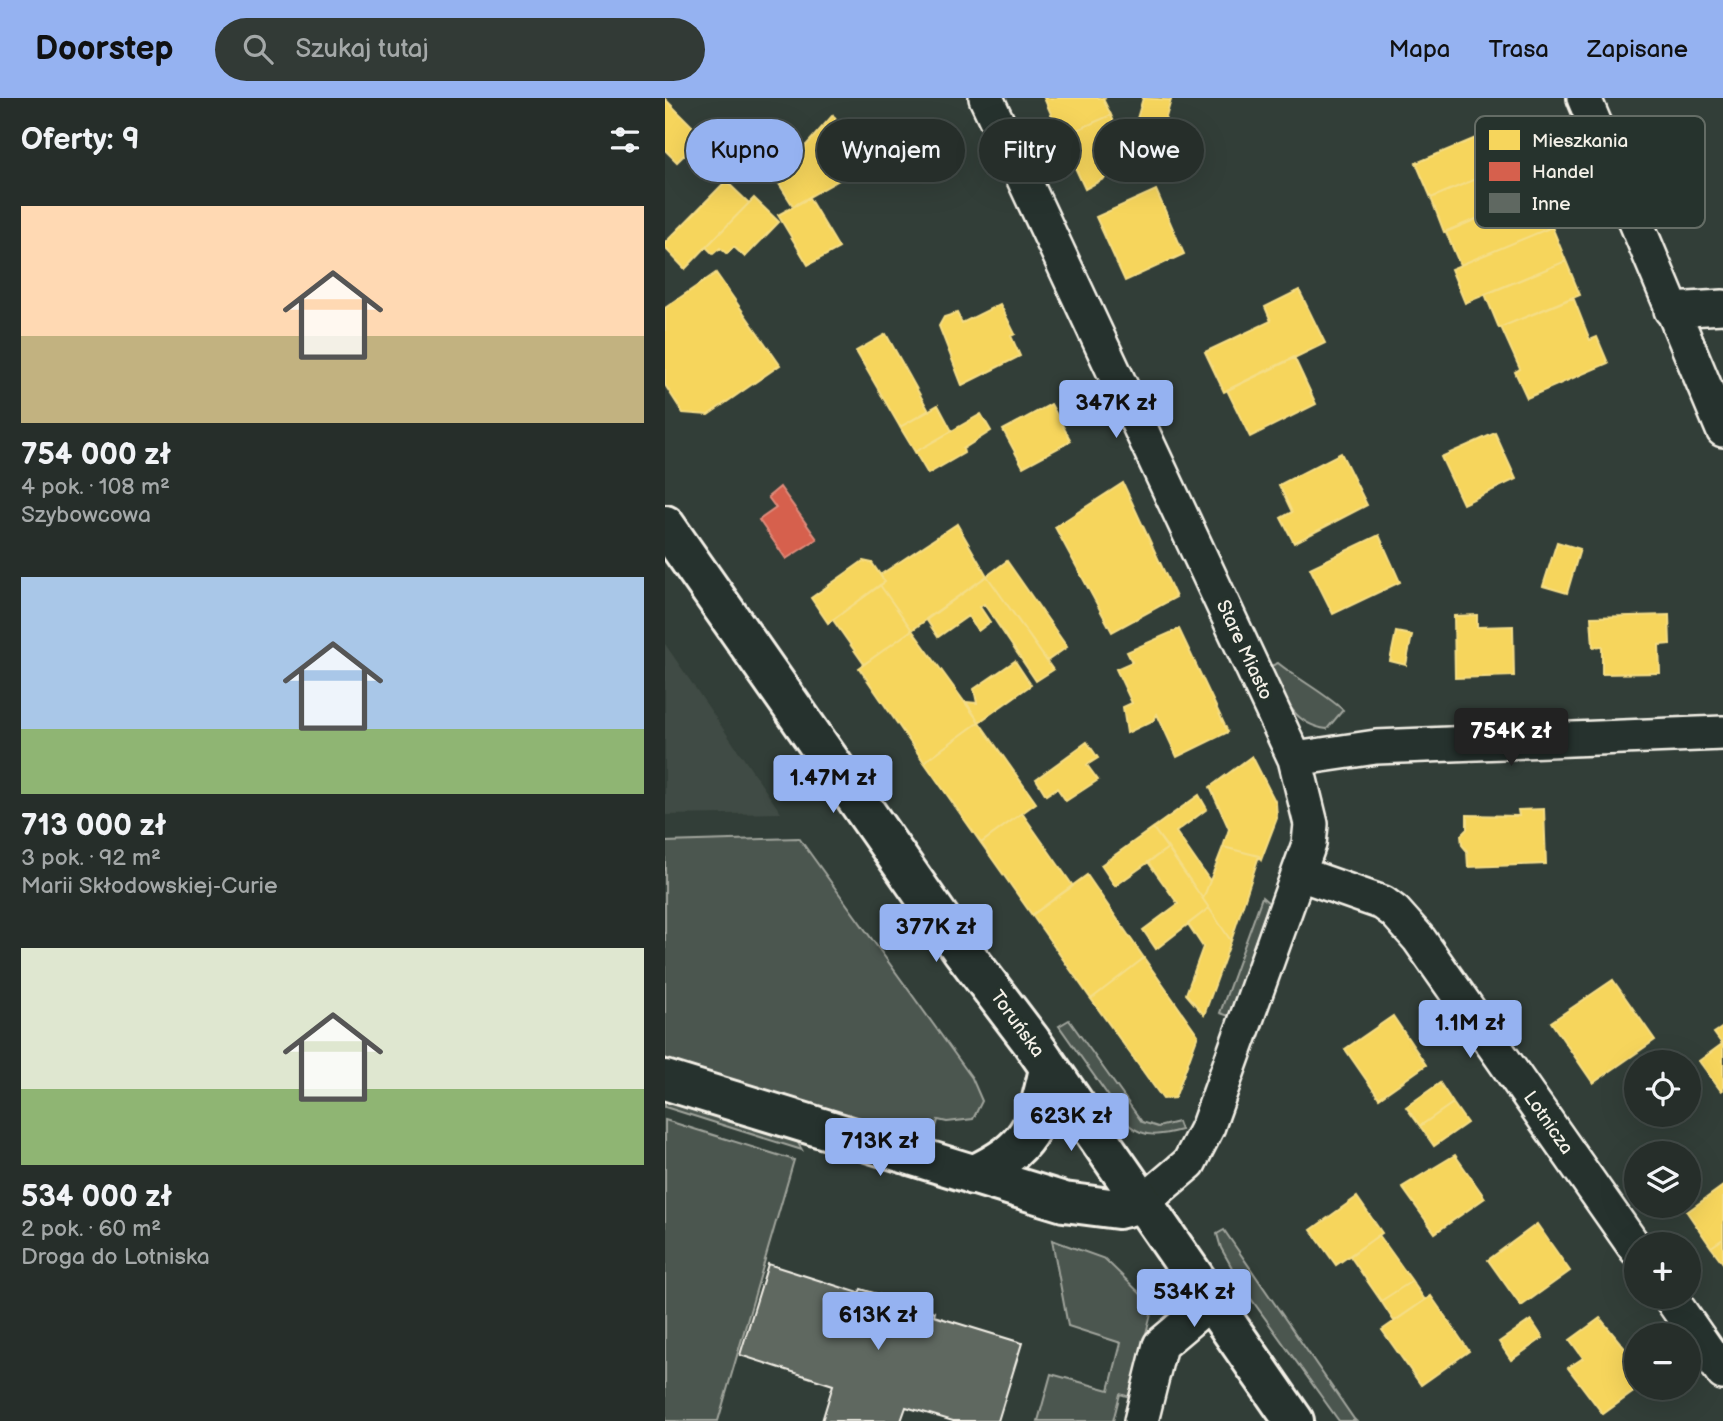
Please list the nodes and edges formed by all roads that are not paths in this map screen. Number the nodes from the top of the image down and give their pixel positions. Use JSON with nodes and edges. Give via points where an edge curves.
{"nodes":[{"id":1,"x":986,"y":98,"type":"edge"},
{"id":2,"x":1584,"y":98,"type":"edge"},
{"id":3,"x":1591,"y":116,"type":"edge"},
{"id":4,"x":1637,"y":228,"type":"edge"},
{"id":5,"x":1723,"y":307,"type":"edge"},
{"id":6,"x":1671,"y":310,"type":"junction"},
{"id":7,"x":1723,"y":430,"type":"edge"},
{"id":8,"x":665,"y":526,"type":"edge"},
{"id":9,"x":1723,"y":733,"type":"edge"},
{"id":10,"x":1295,"y":760,"type":"junction"},
{"id":11,"x":1300,"y":874,"type":"junction"},
{"id":12,"x":1049,"y":1069,"type":"junction"},
{"id":13,"x":665,"y":1080,"type":"edge"},
{"id":14,"x":973,"y":1175,"type":"junction"},
{"id":15,"x":1142,"y":1203,"type":"junction"},
{"id":16,"x":1624,"y":1232,"type":"edge"},
{"id":17,"x":1211,"y":1302,"type":"junction"},
{"id":18,"x":1678,"y":1309,"type":"edge"},
{"id":19,"x":1723,"y":1373,"type":"edge"},
{"id":20,"x":1141,"y":1421,"type":"edge"},
{"id":21,"x":1294,"y":1421,"type":"edge"}],
"edges":[{"from":1,"to":10,"type":"street","name":"Stare Miasto"},
{"from":2,"to":3,"type":"street"},
{"from":4,"to":6,"type":"street"},
{"from":5,"to":6,"type":"street"},
{"from":6,"to":7,"type":"street"},
{"from":8,"to":12,"type":"main road","name":"Toruńska"},
{"from":9,"to":10,"type":"street","via":[[1376,747]]},
{"from":10,"to":11,"type":"street","name":"Stare Miasto","via":[[1311,824]]},
{"from":11,"to":15,"type":"street","name":"Stare Miasto","via":[[1201,1143],[1189,1163]]},
{"from":11,"to":16,"type":"street","name":"Lotnicza","via":[[1383,903],[1395,912],[1419,939]]},
{"from":12,"to":14,"type":"main road","via":[[1038,1113],[1021,1145],[1012,1155]]},
{"from":12,"to":15,"type":"main road","name":"Toruńska"},
{"from":13,"to":14,"type":"main road"},
{"from":14,"to":15,"type":"main road","via":[[1064,1202],[1118,1209]]},
{"from":15,"to":17,"type":"main road","name":"Toruńska"},
{"from":17,"to":20,"type":"street","via":[[1160,1345]]},
{"from":17,"to":21,"type":"main road","name":"Toruńska"},
{"from":18,"to":19,"type":"street"}]}
